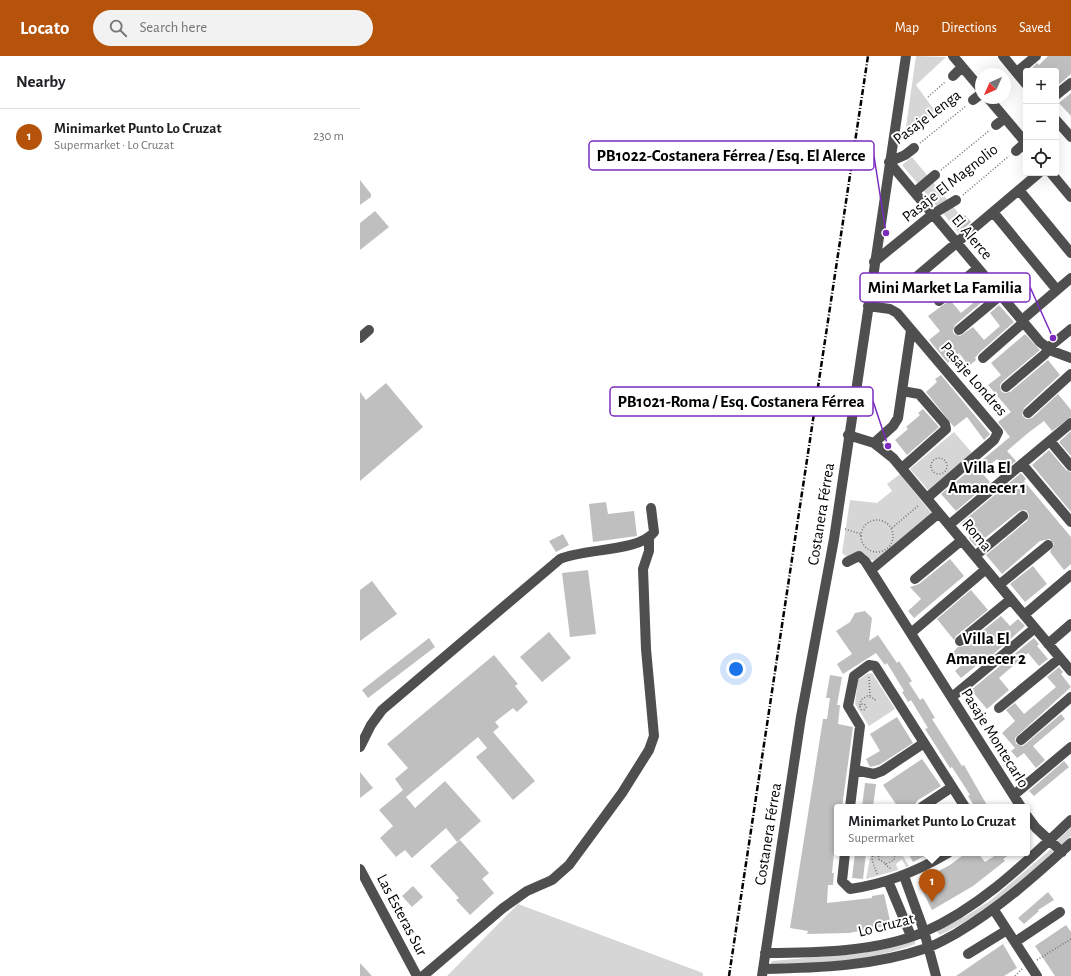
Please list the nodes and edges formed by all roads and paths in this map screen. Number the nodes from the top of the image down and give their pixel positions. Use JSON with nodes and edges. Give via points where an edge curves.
{"nodes":[{"id":1,"x":906,"y":56,"type":"edge"},
{"id":2,"x":953,"y":56,"type":"edge"},
{"id":3,"x":1003,"y":56,"type":"edge"},
{"id":4,"x":1036,"y":56,"type":"edge"},
{"id":5,"x":962,"y":67,"type":"junction"},
{"id":6,"x":1017,"y":72,"type":"junction"},
{"id":7,"x":953,"y":76,"type":"joint"},
{"id":8,"x":1023,"y":80,"type":"edge"},
{"id":9,"x":975,"y":82,"type":"edge"},
{"id":10,"x":1071,"y":82,"type":"edge"},
{"id":11,"x":1059,"y":92,"type":"edge"},
{"id":12,"x":928,"y":97,"type":"dead end"},
{"id":13,"x":975,"y":99,"type":"edge"},
{"id":14,"x":993,"y":104,"type":"edge"},
{"id":15,"x":1005,"y":118,"type":"junction"},
{"id":16,"x":1059,"y":124,"type":"edge"},
{"id":17,"x":996,"y":125,"type":"joint"},
{"id":18,"x":1071,"y":138,"type":"edge"},
{"id":19,"x":1023,"y":140,"type":"edge"},
{"id":20,"x":1023,"y":145,"type":"edge"},
{"id":21,"x":914,"y":148,"type":"joint"},
{"id":22,"x":1016,"y":150,"type":"joint"},
{"id":23,"x":889,"y":162,"type":"junction"},
{"id":24,"x":935,"y":174,"type":"joint"},
{"id":25,"x":1035,"y":176,"type":"edge"},
{"id":26,"x":1054,"y":176,"type":"edge"},
{"id":27,"x":1019,"y":190,"type":"junction"},
{"id":28,"x":914,"y":192,"type":"junction"},
{"id":29,"x":1071,"y":197,"type":"edge"},
{"id":30,"x":956,"y":200,"type":"joint"},
{"id":31,"x":993,"y":212,"type":"junction"},
{"id":32,"x":933,"y":214,"type":"junction"},
{"id":33,"x":957,"y":242,"type":"junction"},
{"id":34,"x":1071,"y":253,"type":"edge"},
{"id":35,"x":874,"y":262,"type":"junction"},
{"id":36,"x":978,"y":268,"type":"junction"},
{"id":37,"x":914,"y":278,"type":"dead end"},
{"id":38,"x":1071,"y":278,"type":"edge"},
{"id":39,"x":1057,"y":290,"type":"junction"},
{"id":40,"x":1001,"y":295,"type":"junction"},
{"id":41,"x":939,"y":302,"type":"dead end"},
{"id":42,"x":868,"y":306,"type":"junction"},
{"id":43,"x":1023,"y":321,"type":"junction"},
{"id":44,"x":1071,"y":329,"type":"edge"},
{"id":45,"x":369,"y":330,"type":"dead end"},
{"id":46,"x":911,"y":330,"type":"junction"},
{"id":47,"x":960,"y":330,"type":"dead end"},
{"id":48,"x":360,"y":338,"type":"edge"},
{"id":49,"x":1048,"y":348,"type":"junction"},
{"id":50,"x":983,"y":358,"type":"dead end"},
{"id":51,"x":1071,"y":358,"type":"edge"},
{"id":52,"x":1071,"y":374,"type":"edge"},
{"id":53,"x":1006,"y":387,"type":"dead end"},
{"id":54,"x":902,"y":391,"type":"junction"},
{"id":55,"x":1028,"y":413,"type":"dead end"},
{"id":56,"x":1071,"y":424,"type":"edge"},
{"id":57,"x":848,"y":435,"type":"junction"},
{"id":58,"x":1050,"y":441,"type":"junction"},
{"id":59,"x":874,"y":443,"type":"junction"},
{"id":60,"x":945,"y":460,"type":"joint"},
{"id":61,"x":1022,"y":464,"type":"junction"},
{"id":62,"x":1071,"y":466,"type":"edge"},
{"id":63,"x":902,"y":468,"type":"junction"},
{"id":64,"x":927,"y":498,"type":"junction"},
{"id":65,"x":651,"y":508,"type":"dead end"},
{"id":66,"x":939,"y":513,"type":"junction"},
{"id":67,"x":1023,"y":516,"type":"dead end"},
{"id":68,"x":1071,"y":522,"type":"edge"},
{"id":69,"x":949,"y":525,"type":"junction"},
{"id":70,"x":835,"y":527,"type":"junction"},
{"id":71,"x":892,"y":528,"type":"junction"},
{"id":72,"x":861,"y":534,"type":"junction"},
{"id":73,"x":649,"y":538,"type":"junction"},
{"id":74,"x":962,"y":540,"type":"junction"},
{"id":75,"x":1048,"y":545,"type":"dead end"},
{"id":76,"x":975,"y":556,"type":"junction"},
{"id":77,"x":847,"y":562,"type":"dead end"},
{"id":78,"x":871,"y":570,"type":"junction"},
{"id":79,"x":986,"y":570,"type":"junction"},
{"id":80,"x":1071,"y":575,"type":"edge"},
{"id":81,"x":915,"y":579,"type":"dead end"},
{"id":82,"x":999,"y":585,"type":"junction"},
{"id":83,"x":1011,"y":599,"type":"junction"},
{"id":84,"x":1024,"y":615,"type":"junction"},
{"id":85,"x":1071,"y":624,"type":"edge"},
{"id":86,"x":1035,"y":628,"type":"junction"},
{"id":87,"x":911,"y":633,"type":"junction"},
{"id":88,"x":960,"y":641,"type":"dead end"},
{"id":89,"x":1048,"y":644,"type":"junction"},
{"id":90,"x":1060,"y":658,"type":"junction"},
{"id":91,"x":873,"y":666,"type":"junction"},
{"id":92,"x":1071,"y":671,"type":"edge"},
{"id":93,"x":870,"y":696,"type":"junction"},
{"id":94,"x":952,"y":697,"type":"junction"},
{"id":95,"x":1071,"y":697,"type":"edge"},
{"id":96,"x":875,"y":702,"type":"dead end"},
{"id":97,"x":860,"y":705,"type":"dead end"},
{"id":98,"x":999,"y":708,"type":"dead end"},
{"id":99,"x":1021,"y":740,"type":"dead end"},
{"id":100,"x":924,"y":743,"type":"junction"},
{"id":101,"x":360,"y":747,"type":"edge"},
{"id":102,"x":1071,"y":747,"type":"edge"},
{"id":103,"x":855,"y":770,"type":"junction"},
{"id":104,"x":952,"y":787,"type":"junction"},
{"id":105,"x":1014,"y":795,"type":"junction"},
{"id":106,"x":850,"y":804,"type":"edge"},
{"id":107,"x":926,"y":804,"type":"edge"},
{"id":108,"x":963,"y":804,"type":"edge"},
{"id":109,"x":1019,"y":804,"type":"edge"},
{"id":110,"x":1030,"y":820,"type":"edge"},
{"id":111,"x":1071,"y":820,"type":"edge"},
{"id":112,"x":1050,"y":840,"type":"junction"},
{"id":113,"x":1071,"y":843,"type":"edge"},
{"id":114,"x":1062,"y":852,"type":"junction"},
{"id":115,"x":845,"y":856,"type":"edge"},
{"id":116,"x":873,"y":856,"type":"edge"},
{"id":117,"x":878,"y":856,"type":"edge"},
{"id":118,"x":895,"y":856,"type":"edge"},
{"id":119,"x":943,"y":856,"type":"edge"},
{"id":120,"x":360,"y":869,"type":"edge"},
{"id":121,"x":904,"y":876,"type":"junction"},
{"id":122,"x":884,"y":882,"type":"junction"},
{"id":123,"x":918,"y":910,"type":"junction"},
{"id":124,"x":994,"y":910,"type":"junction"},
{"id":125,"x":1060,"y":912,"type":"dead end"},
{"id":126,"x":902,"y":914,"type":"junction"},
{"id":127,"x":1007,"y":930,"type":"junction"},
{"id":128,"x":924,"y":932,"type":"junction"},
{"id":129,"x":911,"y":936,"type":"junction"},
{"id":130,"x":1071,"y":939,"type":"edge"},
{"id":131,"x":1015,"y":942,"type":"junction"},
{"id":132,"x":929,"y":947,"type":"junction"},
{"id":133,"x":765,"y":953,"type":"junction"},
{"id":134,"x":968,"y":954,"type":"dead end"},
{"id":135,"x":1029,"y":965,"type":"junction"},
{"id":136,"x":763,"y":973,"type":"edge"},
{"id":137,"x":417,"y":976,"type":"edge"},
{"id":138,"x":424,"y":976,"type":"edge"},
{"id":139,"x":936,"y":976,"type":"edge"},
{"id":140,"x":1016,"y":976,"type":"edge"},
{"id":141,"x":1036,"y":976,"type":"edge"}],
"edges":[{"from":1,"to":23,"type":"street","name":"Costanera Férrea"},
{"from":2,"to":5,"type":"street","name":"Pasaje Lenga"},
{"from":3,"to":6,"type":"street"},
{"from":4,"to":6,"type":"street"},
{"from":5,"to":7,"type":"street","name":"Pasaje Lenga"},
{"from":5,"to":9,"type":"street","name":"Pasaje Lenga"},
{"from":6,"to":8,"type":"street"},
{"from":7,"to":12,"type":"path","name":"Pasaje Lenga"},
{"from":10,"to":11,"type":"street"},
{"from":13,"to":21,"type":"path","name":"Pasaje Lenga"},
{"from":14,"to":15,"type":"street","name":"Pasaje Lenga"},
{"from":15,"to":17,"type":"street"},
{"from":15,"to":19,"type":"street","name":"Pasaje Lenga"},
{"from":16,"to":18,"type":"street"},
{"from":17,"to":24,"type":"path"},
{"from":20,"to":22,"type":"street","name":"Pasaje El Magnolio"},
{"from":21,"to":23,"type":"street","name":"Pasaje Lenga"},
{"from":22,"to":30,"type":"path","name":"Pasaje El Magnolio"},
{"from":23,"to":28,"type":"street","name":"El Alerce"},
{"from":23,"to":35,"type":"street","name":"Costanera Férrea"},
{"from":24,"to":28,"type":"street"},
{"from":25,"to":27,"type":"street"},
{"from":26,"to":29,"type":"street"},
{"from":27,"to":31,"type":"street"},
{"from":27,"to":34,"type":"street"},
{"from":28,"to":32,"type":"street","name":"El Alerce"},
{"from":30,"to":32,"type":"street","name":"Pasaje El Magnolio"},
{"from":31,"to":33,"type":"street"},
{"from":31,"to":39,"type":"street"},
{"from":32,"to":33,"type":"street","name":"El Alerce"},
{"from":32,"to":35,"type":"street","name":"Pasaje El Magnolio"},
{"from":33,"to":36,"type":"street","name":"El Alerce"},
{"from":33,"to":37,"type":"street"},
{"from":35,"to":42,"type":"street","name":"Costanera Férrea"},
{"from":36,"to":40,"type":"street","name":"El Alerce"},
{"from":36,"to":41,"type":"street"},
{"from":38,"to":39,"type":"street"},
{"from":39,"to":43,"type":"street"},
{"from":40,"to":43,"type":"street","name":"El Alerce"},
{"from":40,"to":47,"type":"street"},
{"from":42,"to":46,"type":"street","name":"Pasaje Londres","via":[[894,311]]},
{"from":42,"to":57,"type":"street","name":"Costanera Férrea"},
{"from":43,"to":49,"type":"street","name":"El Alerce"},
{"from":43,"to":50,"type":"street"},
{"from":44,"to":49,"type":"street"},
{"from":45,"to":48,"type":"street"},
{"from":46,"to":54,"type":"street"},
{"from":46,"to":64,"type":"street","name":"Pasaje Londres","via":[[997,428],[998,434]]},
{"from":49,"to":51,"type":"street","name":"El Alerce"},
{"from":49,"to":53,"type":"street","via":[[1045,354]]},
{"from":52,"to":55,"type":"street"},
{"from":54,"to":59,"type":"street","via":[[897,421]]},
{"from":54,"to":63,"type":"street","via":[[919,394],[945,424],[946,429]]},
{"from":56,"to":58,"type":"street"},
{"from":57,"to":59,"type":"street","name":"Roma"},
{"from":57,"to":70,"type":"street","name":"Costanera Férrea"},
{"from":58,"to":61,"type":"street"},
{"from":58,"to":62,"type":"street"},
{"from":59,"to":63,"type":"street","name":"Roma","via":[[885,450]]},
{"from":60,"to":60,"type":"path","via":[[933,460],[933,472],[942,474],[946,471],[948,466]]},
{"from":61,"to":68,"type":"street"},
{"from":61,"to":69,"type":"street"},
{"from":63,"to":64,"type":"street","name":"Roma"},
{"from":64,"to":66,"type":"street","name":"Roma"},
{"from":64,"to":71,"type":"path"},
{"from":65,"to":73,"type":"street","via":[[654,532]]},
{"from":66,"to":69,"type":"street","name":"Roma"},
{"from":66,"to":78,"type":"street"},
{"from":67,"to":76,"type":"street"},
{"from":69,"to":74,"type":"street","name":"Roma"},
{"from":70,"to":72,"type":"path"},
{"from":70,"to":133,"type":"street","name":"Costanera Férrea"},
{"from":71,"to":72,"type":"path","via":[[885,521],[872,520],[864,526]]},
{"from":71,"to":72,"type":"path","via":[[892,544],[879,552],[873,552],[865,547]]},
{"from":73,"to":101,"type":"street","via":[[637,544],[573,554],[560,559],[382,710]]},
{"from":73,"to":138,"type":"street","via":[[649,551],[643,569],[646,649],[654,736],[649,750],[569,865],[552,880],[527,891],[503,908]]},
{"from":74,"to":76,"type":"street","name":"Roma"},
{"from":74,"to":81,"type":"street"},
{"from":75,"to":82,"type":"street"},
{"from":76,"to":79,"type":"street","name":"Roma"},
{"from":77,"to":78,"type":"street","name":"Pasaje Montecarlo","via":[[859,556]]},
{"from":78,"to":87,"type":"street","name":"Pasaje Montecarlo"},
{"from":79,"to":82,"type":"street","name":"Roma"},
{"from":79,"to":87,"type":"street"},
{"from":80,"to":84,"type":"street"},
{"from":82,"to":83,"type":"street","name":"Roma"},
{"from":83,"to":84,"type":"street","name":"Roma"},
{"from":83,"to":88,"type":"street"},
{"from":84,"to":86,"type":"street","name":"Roma"},
{"from":85,"to":89,"type":"street"},
{"from":86,"to":89,"type":"street","name":"Roma"},
{"from":86,"to":94,"type":"street"},
{"from":87,"to":94,"type":"street","name":"Pasaje Montecarlo"},
{"from":89,"to":90,"type":"street","name":"Roma"},
{"from":90,"to":92,"type":"street","name":"Roma"},
{"from":90,"to":98,"type":"street"},
{"from":91,"to":93,"type":"path","via":[[869,676]]},
{"from":91,"to":100,"type":"street"},
{"from":91,"to":103,"type":"street","via":[[869,665],[854,676],[848,706],[860,726]]},
{"from":93,"to":96,"type":"path"},
{"from":93,"to":97,"type":"path","via":[[861,700]]},
{"from":94,"to":105,"type":"street","name":"Pasaje Montecarlo"},
{"from":95,"to":99,"type":"street"},
{"from":100,"to":103,"type":"street","via":[[882,771],[874,774]]},
{"from":100,"to":104,"type":"street"},
{"from":102,"to":105,"type":"street"},
{"from":103,"to":106,"type":"street"},
{"from":104,"to":107,"type":"street"},
{"from":104,"to":108,"type":"street"},
{"from":105,"to":109,"type":"street","name":"Pasaje Montecarlo"},
{"from":110,"to":112,"type":"street"},
{"from":111,"to":112,"type":"street","name":"Lo Cruzat"},
{"from":112,"to":114,"type":"street"},
{"from":112,"to":128,"type":"street","name":"Lo Cruzat","via":[[972,905]]},
{"from":113,"to":114,"type":"street","name":"Lo Cruzat"},
{"from":114,"to":124,"type":"street","name":"Lo Cruzat"},
{"from":115,"to":122,"type":"street","via":[[842,882],[850,889]]},
{"from":116,"to":122,"type":"path","via":[[872,860]]},
{"from":117,"to":118,"type":"path","via":[[886,864],[894,860]]},
{"from":119,"to":121,"type":"street"},
{"from":120,"to":137,"type":"street","name":"Las Esteras Sur"},
{"from":121,"to":122,"type":"street"},
{"from":121,"to":123,"type":"street"},
{"from":122,"to":126,"type":"street"},
{"from":123,"to":126,"type":"street","via":[[907,908]]},
{"from":123,"to":128,"type":"street"},
{"from":124,"to":127,"type":"street"},
{"from":124,"to":132,"type":"street","name":"Lo Cruzat"},
{"from":125,"to":131,"type":"street"},
{"from":126,"to":129,"type":"street"},
{"from":127,"to":131,"type":"street"},
{"from":127,"to":134,"type":"street"},
{"from":128,"to":129,"type":"street","name":"Lo Cruzat"},
{"from":128,"to":132,"type":"street"},
{"from":129,"to":133,"type":"street","name":"Lo Cruzat","via":[[845,950]]},
{"from":130,"to":135,"type":"path"},
{"from":131,"to":135,"type":"street"},
{"from":132,"to":136,"type":"street","name":"Lo Cruzat","via":[[864,963]]},
{"from":132,"to":139,"type":"street"},
{"from":133,"to":136,"type":"street","name":"Costanera Férrea"},
{"from":135,"to":140,"type":"path"},
{"from":135,"to":141,"type":"street"}]}
